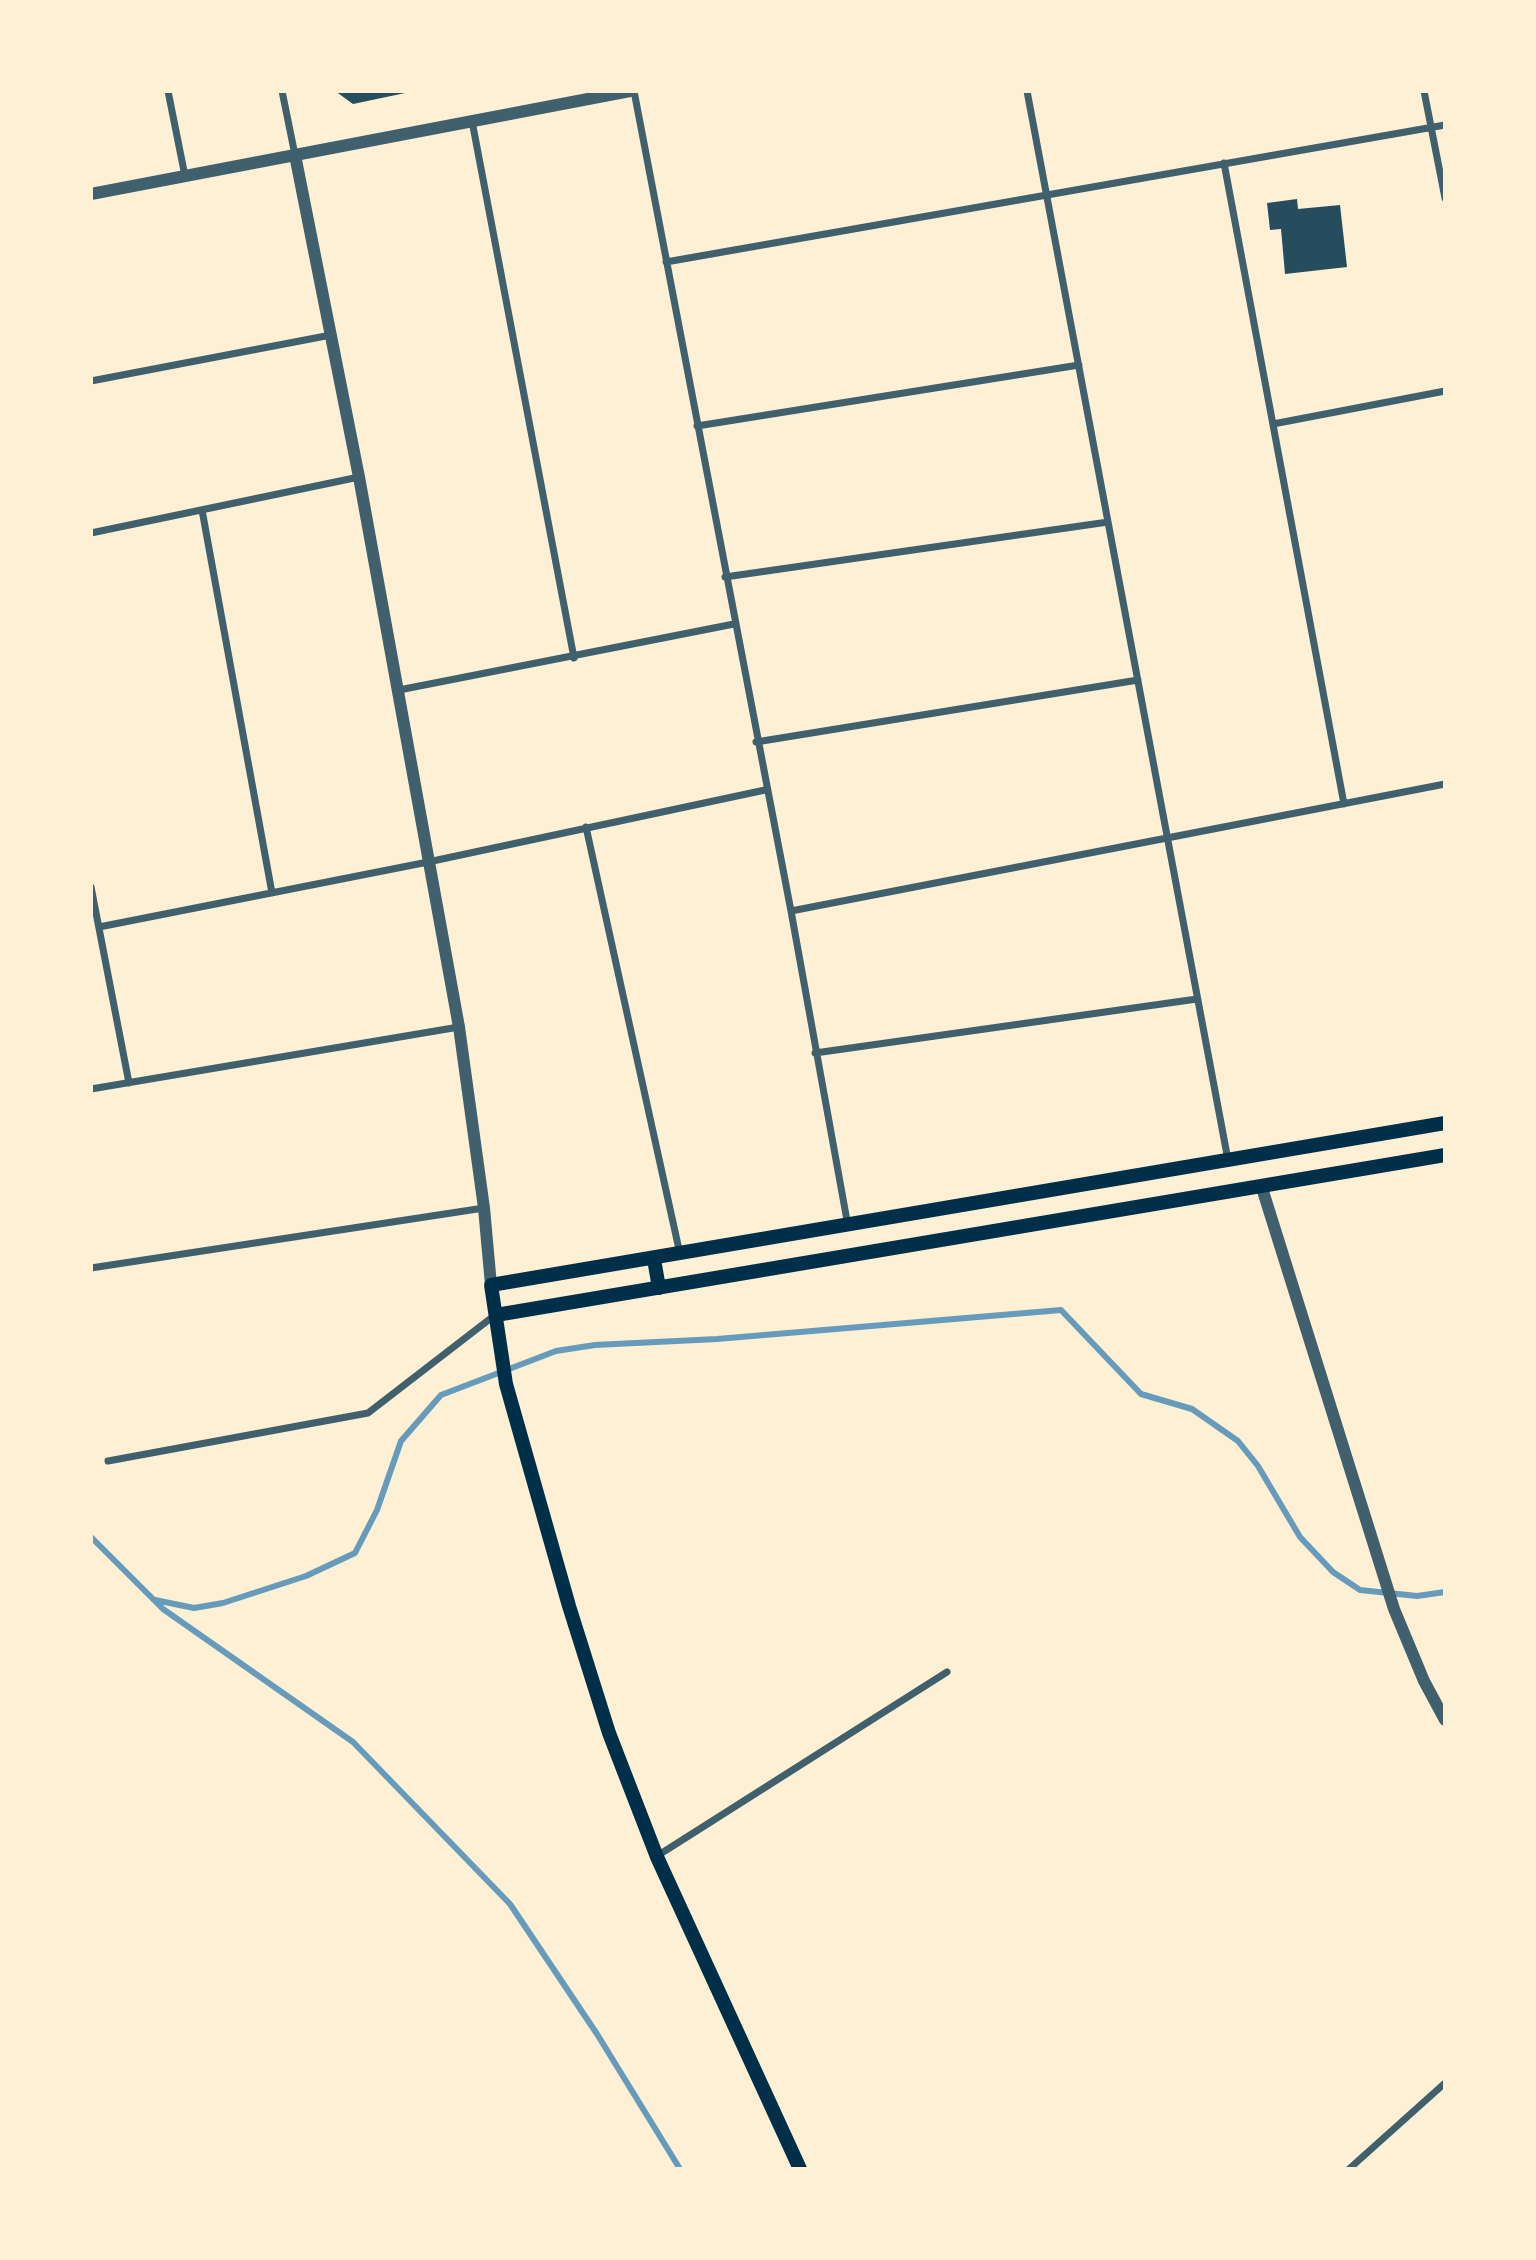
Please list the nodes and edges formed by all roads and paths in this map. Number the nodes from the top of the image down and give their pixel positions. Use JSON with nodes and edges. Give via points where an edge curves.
{"nodes":[{"id":1,"x":168,"y":91,"type":"edge"},
{"id":2,"x":282,"y":91,"type":"edge"},
{"id":3,"x":632,"y":91,"type":"edge"},
{"id":4,"x":1027,"y":91,"type":"edge"},
{"id":5,"x":1424,"y":91,"type":"edge"},
{"id":6,"x":472,"y":121,"type":"junction"},
{"id":7,"x":1445,"y":125,"type":"edge"},
{"id":8,"x":1431,"y":127,"type":"junction"},
{"id":9,"x":295,"y":155,"type":"junction"},
{"id":10,"x":1224,"y":163,"type":"junction"},
{"id":11,"x":185,"y":176,"type":"junction"},
{"id":12,"x":1046,"y":193,"type":"junction"},
{"id":13,"x":91,"y":194,"type":"edge"},
{"id":14,"x":1445,"y":198,"type":"edge"},
{"id":15,"x":666,"y":262,"type":"junction"},
{"id":16,"x":331,"y":335,"type":"junction"},
{"id":17,"x":1079,"y":365,"type":"junction"},
{"id":18,"x":91,"y":381,"type":"edge"},
{"id":19,"x":1445,"y":391,"type":"edge"},
{"id":20,"x":1273,"y":424,"type":"junction"},
{"id":21,"x":697,"y":426,"type":"junction"},
{"id":22,"x":359,"y":477,"type":"junction"},
{"id":23,"x":202,"y":510,"type":"junction"},
{"id":24,"x":1108,"y":522,"type":"junction"},
{"id":25,"x":91,"y":533,"type":"edge"},
{"id":26,"x":725,"y":577,"type":"junction"},
{"id":27,"x":734,"y":624,"type":"junction"},
{"id":28,"x":574,"y":657,"type":"junction"},
{"id":29,"x":1138,"y":680,"type":"junction"},
{"id":30,"x":399,"y":690,"type":"junction"},
{"id":31,"x":756,"y":742,"type":"junction"},
{"id":32,"x":1445,"y":784,"type":"edge"},
{"id":33,"x":765,"y":790,"type":"junction"},
{"id":34,"x":1344,"y":804,"type":"junction"},
{"id":35,"x":586,"y":827,"type":"junction"},
{"id":36,"x":1167,"y":838,"type":"junction"},
{"id":37,"x":428,"y":862,"type":"junction"},
{"id":38,"x":91,"y":887,"type":"edge"},
{"id":39,"x":272,"y":893,"type":"junction"},
{"id":40,"x":791,"y":911,"type":"junction"},
{"id":41,"x":99,"y":927,"type":"junction"},
{"id":42,"x":1197,"y":999,"type":"junction"},
{"id":43,"x":459,"y":1027,"type":"junction"},
{"id":44,"x":815,"y":1053,"type":"junction"},
{"id":45,"x":129,"y":1083,"type":"junction"},
{"id":46,"x":91,"y":1089,"type":"edge"},
{"id":47,"x":1445,"y":1123,"type":"edge"},
{"id":48,"x":1445,"y":1155,"type":"edge"},
{"id":49,"x":1228,"y":1160,"type":"junction"},
{"id":50,"x":1262,"y":1188,"type":"junction"},
{"id":51,"x":484,"y":1208,"type":"junction"},
{"id":52,"x":848,"y":1227,"type":"junction"},
{"id":53,"x":680,"y":1254,"type":"junction"},
{"id":54,"x":654,"y":1259,"type":"junction"},
{"id":55,"x":91,"y":1268,"type":"edge"},
{"id":56,"x":491,"y":1285,"type":"junction"},
{"id":57,"x":659,"y":1287,"type":"junction"},
{"id":58,"x":496,"y":1315,"type":"junction"},
{"id":59,"x":108,"y":1461,"type":"dead end"},
{"id":60,"x":947,"y":1672,"type":"dead end"},
{"id":61,"x":1445,"y":1720,"type":"edge"},
{"id":62,"x":657,"y":1857,"type":"junction"},
{"id":63,"x":1445,"y":2083,"type":"edge"},
{"id":64,"x":800,"y":2169,"type":"edge"},
{"id":65,"x":1349,"y":2169,"type":"edge"}],
"edges":[{"from":1,"to":11,"type":"street"},
{"from":2,"to":9,"type":"street"},
{"from":3,"to":6,"type":"street"},
{"from":3,"to":15,"type":"street"},
{"from":4,"to":12,"type":"street"},
{"from":5,"to":8,"type":"street"},
{"from":6,"to":9,"type":"street"},
{"from":6,"to":28,"type":"street"},
{"from":7,"to":8,"type":"street"},
{"from":8,"to":10,"type":"street"},
{"from":8,"to":14,"type":"street"},
{"from":9,"to":11,"type":"street"},
{"from":9,"to":16,"type":"street"},
{"from":10,"to":12,"type":"street"},
{"from":10,"to":20,"type":"street"},
{"from":11,"to":13,"type":"street"},
{"from":12,"to":15,"type":"street"},
{"from":12,"to":17,"type":"street"},
{"from":15,"to":21,"type":"street"},
{"from":16,"to":18,"type":"street"},
{"from":16,"to":22,"type":"street"},
{"from":17,"to":21,"type":"street"},
{"from":17,"to":24,"type":"street"},
{"from":19,"to":20,"type":"street"},
{"from":20,"to":34,"type":"street"},
{"from":21,"to":26,"type":"street"},
{"from":22,"to":23,"type":"street"},
{"from":22,"to":30,"type":"street"},
{"from":23,"to":25,"type":"street"},
{"from":23,"to":39,"type":"street"},
{"from":24,"to":26,"type":"street"},
{"from":24,"to":29,"type":"street"},
{"from":26,"to":27,"type":"street"},
{"from":27,"to":28,"type":"street"},
{"from":27,"to":31,"type":"street"},
{"from":28,"to":30,"type":"street"},
{"from":29,"to":31,"type":"street"},
{"from":29,"to":36,"type":"street"},
{"from":30,"to":37,"type":"street"},
{"from":31,"to":33,"type":"street"},
{"from":32,"to":34,"type":"street"},
{"from":33,"to":35,"type":"street"},
{"from":33,"to":40,"type":"street"},
{"from":34,"to":36,"type":"street"},
{"from":35,"to":37,"type":"street"},
{"from":35,"to":53,"type":"street"},
{"from":36,"to":40,"type":"street"},
{"from":36,"to":42,"type":"street"},
{"from":37,"to":39,"type":"street"},
{"from":37,"to":43,"type":"street"},
{"from":38,"to":41,"type":"street"},
{"from":39,"to":41,"type":"street"},
{"from":40,"to":44,"type":"street"},
{"from":41,"to":45,"type":"street"},
{"from":42,"to":44,"type":"street"},
{"from":42,"to":49,"type":"street"},
{"from":43,"to":45,"type":"street"},
{"from":43,"to":51,"type":"street"},
{"from":44,"to":52,"type":"street"},
{"from":45,"to":46,"type":"street"},
{"from":47,"to":49,"type":"main road"},
{"from":48,"to":50,"type":"main road"},
{"from":49,"to":52,"type":"main road"},
{"from":50,"to":57,"type":"main road"},
{"from":50,"to":61,"type":"street","via":[[1394,1609]]},
{"from":51,"to":55,"type":"street"},
{"from":51,"to":56,"type":"street"},
{"from":52,"to":53,"type":"main road"},
{"from":53,"to":54,"type":"main road"},
{"from":54,"to":56,"type":"main road"},
{"from":54,"to":57,"type":"main road"},
{"from":56,"to":58,"type":"main road"},
{"from":57,"to":58,"type":"main road"},
{"from":58,"to":59,"type":"street","via":[[368,1413]]},
{"from":58,"to":62,"type":"main road","via":[[506,1384],[588,1670]]},
{"from":60,"to":62,"type":"street"},
{"from":62,"to":64,"type":"main road"},
{"from":63,"to":65,"type":"street"}]}
